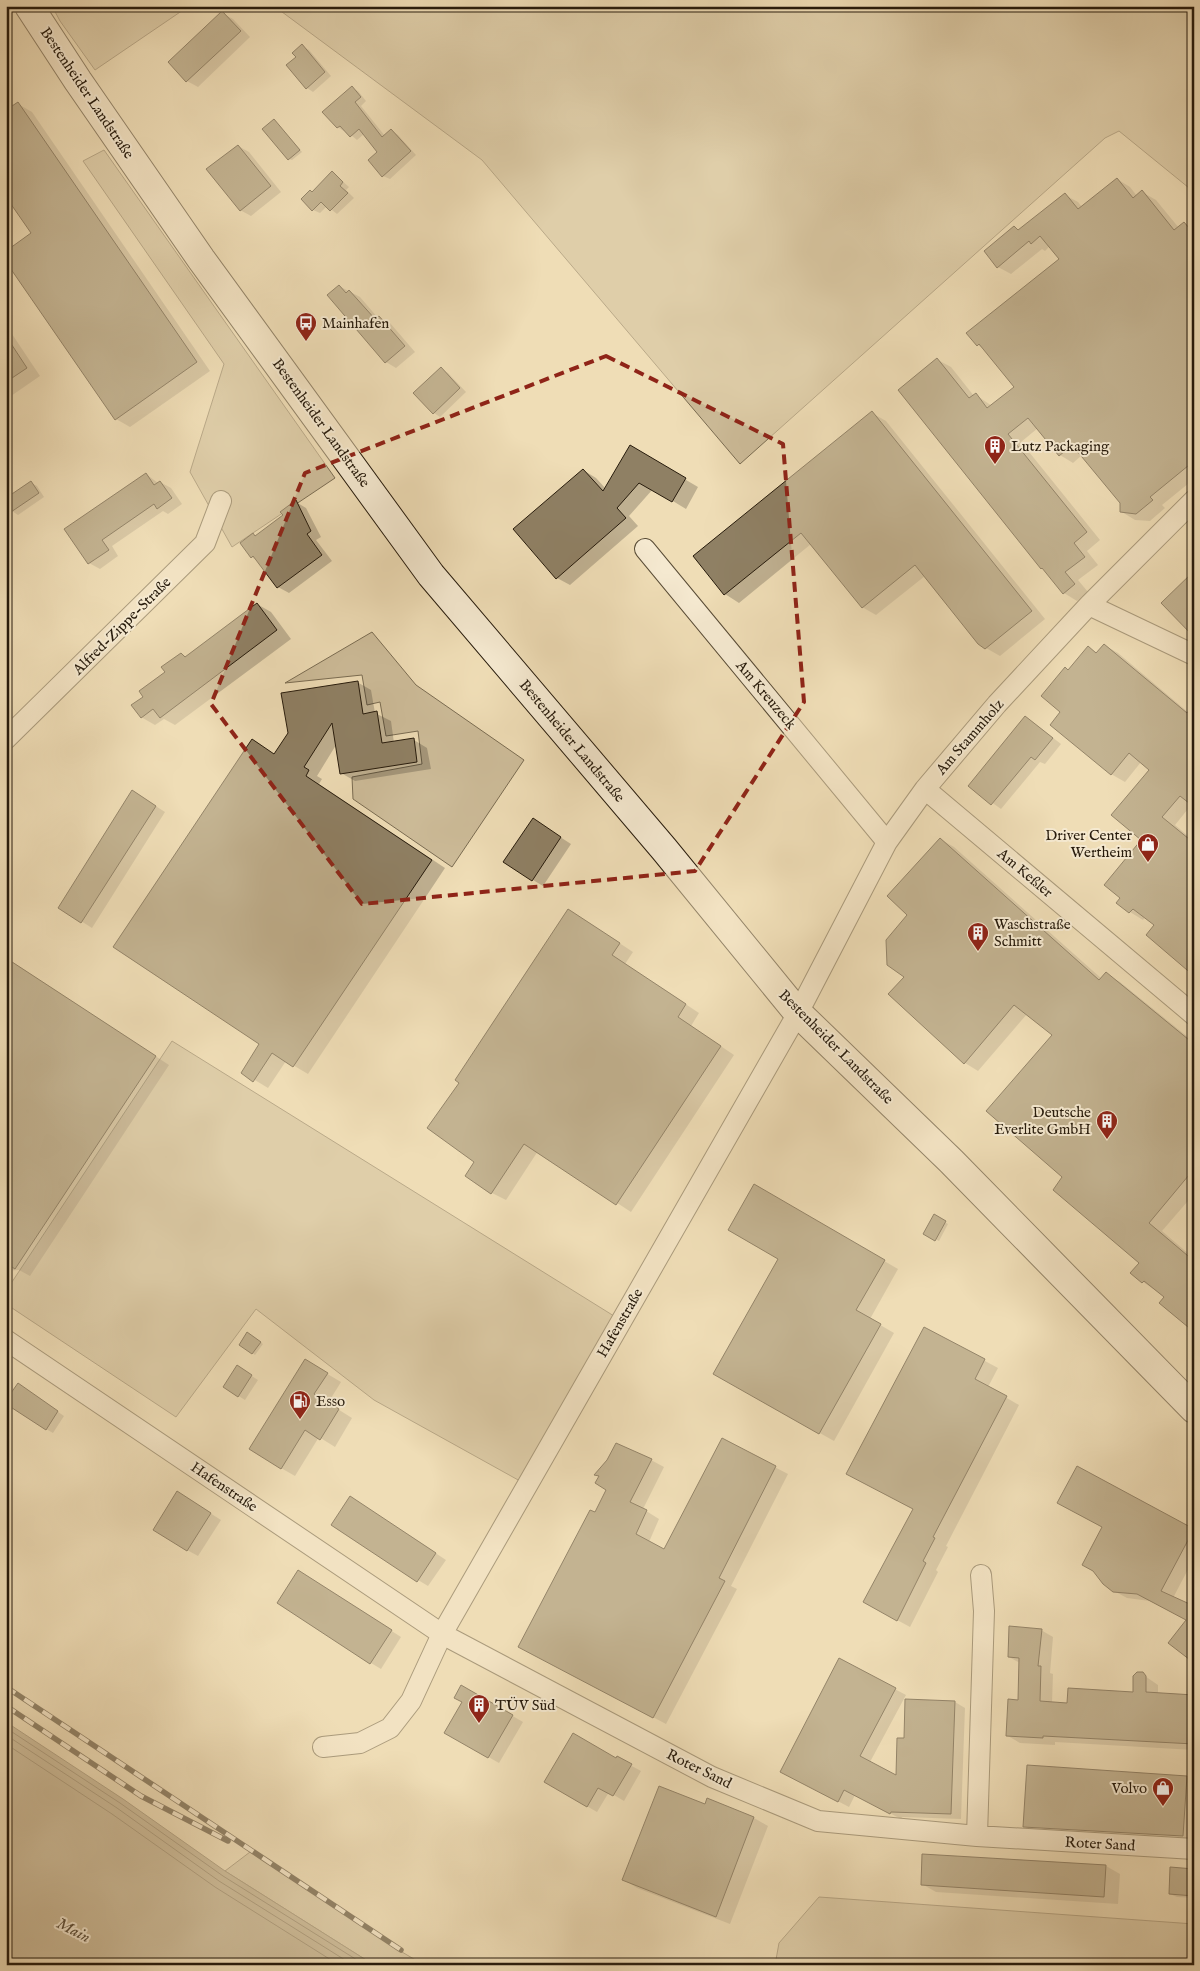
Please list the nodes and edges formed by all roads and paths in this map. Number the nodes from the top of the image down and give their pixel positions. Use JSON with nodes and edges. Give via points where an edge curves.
{"nodes":[{"id":1,"x":29,"y":6,"type":"edge"},
{"id":2,"x":1194,"y":500,"type":"edge"},
{"id":3,"x":221,"y":501,"type":"dead end"},
{"id":4,"x":645,"y":549,"type":"dead end"},
{"id":5,"x":1089,"y":605,"type":"junction"},
{"id":6,"x":1194,"y":655,"type":"edge"},
{"id":7,"x":6,"y":739,"type":"edge"},
{"id":8,"x":925,"y":789,"type":"junction"},
{"id":9,"x":887,"y":842,"type":"junction"},
{"id":10,"x":798,"y":1013,"type":"junction"},
{"id":11,"x":1194,"y":1015,"type":"edge"},
{"id":12,"x":6,"y":1340,"type":"edge"},
{"id":13,"x":1194,"y":1409,"type":"edge"},
{"id":14,"x":981,"y":1575,"type":"dead end"},
{"id":15,"x":442,"y":1634,"type":"junction"},
{"id":16,"x":323,"y":1747,"type":"dead end"},
{"id":17,"x":977,"y":1836,"type":"junction"},
{"id":18,"x":1194,"y":1849,"type":"edge"}],
"edges":[{"from":1,"to":10,"type":"main road","name":"Bestenheider Landstraße","via":[[201,259],[431,575],[664,849]]},
{"from":2,"to":5,"type":"street","name":"Am Stammholz"},
{"from":3,"to":7,"type":"street","name":"Alfred-Zippe-Straße","via":[[205,542]]},
{"from":4,"to":9,"type":"street","name":"Am Kreuzeck"},
{"from":5,"to":6,"type":"street"},
{"from":5,"to":8,"type":"street","name":"Am Stammholz","via":[[997,704]]},
{"from":8,"to":9,"type":"street","name":"Am Stammholz"},
{"from":8,"to":11,"type":"street","name":"Am Keßler"},
{"from":9,"to":10,"type":"street","name":"Am Stammholz"},
{"from":10,"to":13,"type":"main road","name":"Bestenheider Landstraße","via":[[951,1161]]},
{"from":10,"to":15,"type":"street","name":"Hafenstraße"},
{"from":12,"to":15,"type":"street","name":"Hafenstraße"},
{"from":14,"to":17,"type":"street","via":[[984,1610]]},
{"from":15,"to":16,"type":"street","name":"Hafenstraße","via":[[411,1701],[390,1728],[360,1743]]},
{"from":15,"to":17,"type":"street","name":"Roter Sand","via":[[712,1777],[818,1820]]},
{"from":17,"to":18,"type":"street","name":"Roter Sand"}]}
